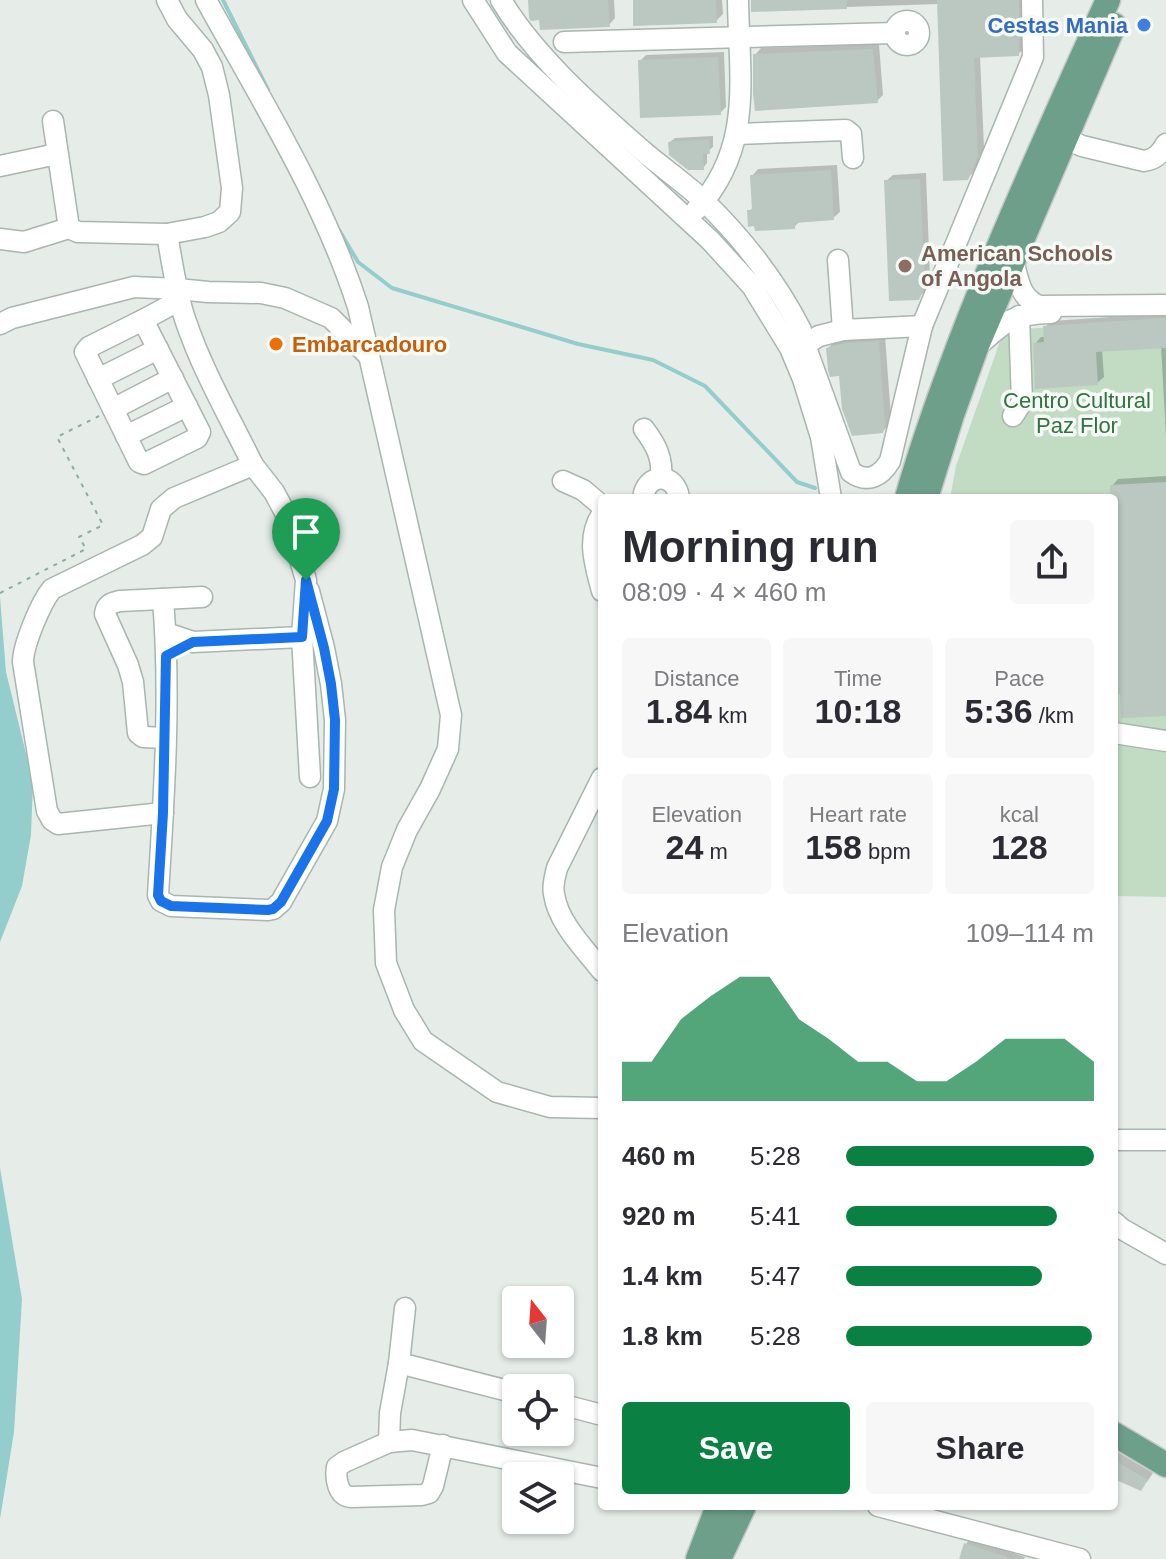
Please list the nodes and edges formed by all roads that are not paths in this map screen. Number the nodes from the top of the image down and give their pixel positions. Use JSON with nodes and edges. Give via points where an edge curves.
{"nodes":[{"id":1,"x":167,"y":0,"type":"edge"},
{"id":2,"x":206,"y":0,"type":"edge"},
{"id":3,"x":473,"y":0,"type":"edge"},
{"id":4,"x":501,"y":0,"type":"edge"},
{"id":5,"x":738,"y":0,"type":"edge"},
{"id":6,"x":1032,"y":0,"type":"edge"},
{"id":7,"x":1108,"y":0,"type":"edge"},
{"id":8,"x":1125,"y":0,"type":"edge"},
{"id":9,"x":895,"y":33,"type":"dead end"},
{"id":10,"x":739,"y":36,"type":"junction"},
{"id":11,"x":564,"y":42,"type":"dead end"},
{"id":12,"x":53,"y":121,"type":"dead end"},
{"id":13,"x":737,"y":134,"type":"junction"},
{"id":14,"x":1066,"y":139,"type":"junction"},
{"id":15,"x":1166,"y":144,"type":"edge"},
{"id":16,"x":57,"y":154,"type":"junction"},
{"id":17,"x":853,"y":158,"type":"dead end"},
{"id":18,"x":0,"y":166,"type":"edge"},
{"id":19,"x":704,"y":202,"type":"junction"},
{"id":20,"x":688,"y":219,"type":"junction"},
{"id":21,"x":69,"y":228,"type":"junction"},
{"id":22,"x":167,"y":234,"type":"junction"},
{"id":23,"x":0,"y":239,"type":"edge"},
{"id":24,"x":838,"y":260,"type":"dead end"},
{"id":25,"x":1013,"y":261,"type":"junction"},
{"id":26,"x":179,"y":294,"type":"junction"},
{"id":27,"x":1166,"y":305,"type":"edge"},
{"id":28,"x":1070,"y":307,"type":"junction"},
{"id":29,"x":1019,"y":316,"type":"junction"},
{"id":30,"x":143,"y":320,"type":"junction"},
{"id":31,"x":0,"y":324,"type":"edge"},
{"id":32,"x":922,"y":326,"type":"junction"},
{"id":33,"x":843,"y":330,"type":"junction"},
{"id":34,"x":796,"y":342,"type":"junction"},
{"id":35,"x":976,"y":348,"type":"junction"},
{"id":36,"x":158,"y":349,"type":"junction"},
{"id":37,"x":368,"y":355,"type":"junction"},
{"id":38,"x":173,"y":378,"type":"junction"},
{"id":39,"x":98,"y":379,"type":"junction"},
{"id":40,"x":217,"y":392,"type":"junction"},
{"id":41,"x":187,"y":406,"type":"junction"},
{"id":42,"x":113,"y":409,"type":"junction"},
{"id":43,"x":1013,"y":416,"type":"dead end"},
{"id":44,"x":644,"y":429,"type":"dead end"},
{"id":45,"x":126,"y":436,"type":"junction"},
{"id":46,"x":253,"y":465,"type":"junction"},
{"id":47,"x":658,"y":479,"type":"junction"},
{"id":48,"x":563,"y":481,"type":"dead end"},
{"id":49,"x":631,"y":494,"type":"edge"},
{"id":50,"x":644,"y":494,"type":"edge"},
{"id":51,"x":679,"y":494,"type":"edge"},
{"id":52,"x":830,"y":494,"type":"edge"},
{"id":53,"x":912,"y":494,"type":"edge"},
{"id":54,"x":912,"y":494,"type":"edge"},
{"id":55,"x":598,"y":503,"type":"edge"},
{"id":56,"x":598,"y":520,"type":"edge"},
{"id":57,"x":598,"y":558,"type":"edge"},
{"id":58,"x":306,"y":580,"type":"junction"},
{"id":59,"x":202,"y":597,"type":"dead end"},
{"id":60,"x":163,"y":599,"type":"junction"},
{"id":61,"x":166,"y":633,"type":"junction"},
{"id":62,"x":302,"y":637,"type":"junction"},
{"id":63,"x":193,"y":642,"type":"junction"},
{"id":64,"x":166,"y":656,"type":"junction"},
{"id":65,"x":128,"y":665,"type":"junction"},
{"id":66,"x":1118,"y":734,"type":"edge"},
{"id":67,"x":165,"y":738,"type":"junction"},
{"id":68,"x":1166,"y":741,"type":"edge"},
{"id":69,"x":310,"y":777,"type":"dead end"},
{"id":70,"x":598,"y":786,"type":"edge"},
{"id":71,"x":163,"y":813,"type":"junction"},
{"id":72,"x":598,"y":966,"type":"edge"},
{"id":73,"x":598,"y":1108,"type":"edge"},
{"id":74,"x":1118,"y":1140,"type":"edge"},
{"id":75,"x":1166,"y":1140,"type":"edge"},
{"id":76,"x":1118,"y":1226,"type":"edge"},
{"id":77,"x":1166,"y":1254,"type":"edge"},
{"id":78,"x":405,"y":1308,"type":"dead end"},
{"id":79,"x":399,"y":1363,"type":"junction"},
{"id":80,"x":502,"y":1389,"type":"edge"},
{"id":81,"x":574,"y":1408,"type":"edge"},
{"id":82,"x":598,"y":1414,"type":"edge"},
{"id":83,"x":1118,"y":1436,"type":"edge"},
{"id":84,"x":389,"y":1442,"type":"junction"},
{"id":85,"x":443,"y":1445,"type":"junction"},
{"id":86,"x":1166,"y":1465,"type":"edge"},
{"id":87,"x":598,"y":1477,"type":"edge"},
{"id":88,"x":717,"y":1510,"type":"edge"},
{"id":89,"x":741,"y":1510,"type":"edge"},
{"id":90,"x":912,"y":1510,"type":"edge"},
{"id":91,"x":954,"y":1515,"type":"edge"},
{"id":92,"x":703,"y":1557,"type":"edge"},
{"id":93,"x":1080,"y":1559,"type":"edge"}],
"edges":[{"from":1,"to":22,"type":"street","via":[[212,67],[232,188],[226,217]]},
{"from":2,"to":37,"type":"street","via":[[324,218],[358,307]]},
{"from":3,"to":20,"type":"street","via":[[507,53]]},
{"from":4,"to":19,"type":"street","via":[[554,68]]},
{"from":5,"to":10,"type":"street"},
{"from":6,"to":32,"type":"street","via":[[1033,57]]},
{"from":7,"to":53,"type":"main road","via":[[981,289]]},
{"from":8,"to":14,"type":"main road"},
{"from":9,"to":10,"type":"street"},
{"from":10,"to":11,"type":"street"},
{"from":10,"to":13,"type":"street"},
{"from":12,"to":16,"type":"street"},
{"from":13,"to":17,"type":"street","via":[[846,130]]},
{"from":13,"to":19,"type":"street","via":[[729,161]]},
{"from":14,"to":15,"type":"street","via":[[1144,161],[1159,155]]},
{"from":14,"to":25,"type":"main road"},
{"from":16,"to":18,"type":"street"},
{"from":16,"to":21,"type":"street"},
{"from":19,"to":20,"type":"street"},
{"from":19,"to":34,"type":"street","via":[[783,299]]},
{"from":20,"to":34,"type":"street"},
{"from":21,"to":22,"type":"street"},
{"from":21,"to":23,"type":"street","via":[[24,242]]},
{"from":22,"to":26,"type":"street"},
{"from":24,"to":33,"type":"street"},
{"from":25,"to":28,"type":"street","via":[[1029,302]]},
{"from":25,"to":35,"type":"main road"},
{"from":26,"to":30,"type":"street"},
{"from":26,"to":31,"type":"street","via":[[134,287]]},
{"from":26,"to":37,"type":"street","via":[[261,293],[285,298],[331,318]]},
{"from":26,"to":40,"type":"street"},
{"from":27,"to":28,"type":"street"},
{"from":28,"to":29,"type":"street"},
{"from":29,"to":35,"type":"street"},
{"from":29,"to":43,"type":"street","via":[[1022,402]]},
{"from":30,"to":36,"type":"street"},
{"from":30,"to":39,"type":"street","via":[[87,349]]},
{"from":32,"to":33,"type":"street"},
{"from":32,"to":34,"type":"street","via":[[890,461],[873,478],[851,472]]},
{"from":33,"to":34,"type":"street"},
{"from":34,"to":52,"type":"street"},
{"from":35,"to":54,"type":"main road","via":[[952,415]]},
{"from":36,"to":38,"type":"street"},
{"from":36,"to":39,"type":"street"},
{"from":37,"to":73,"type":"street","via":[[451,715],[448,749],[392,867],[384,910],[386,963],[423,1041],[497,1092],[550,1107]]},
{"from":38,"to":41,"type":"street"},
{"from":38,"to":42,"type":"street"},
{"from":39,"to":42,"type":"street"},
{"from":40,"to":41,"type":"street"},
{"from":40,"to":46,"type":"street"},
{"from":41,"to":45,"type":"street"},
{"from":41,"to":45,"type":"street","via":[[199,435],[148,463],[139,462]]},
{"from":42,"to":45,"type":"street"},
{"from":44,"to":47,"type":"street","via":[[660,456]]},
{"from":46,"to":58,"type":"street","via":[[287,516]]},
{"from":46,"to":71,"type":"street","via":[[174,498],[161,509],[152,537],[142,545],[52,589],[23,652],[52,820],[58,824]]},
{"from":47,"to":49,"type":"street"},
{"from":47,"to":50,"type":"street"},
{"from":47,"to":51,"type":"street","via":[[674,484]]},
{"from":48,"to":55,"type":"street"},
{"from":56,"to":57,"type":"street","via":[[592,547]]},
{"from":58,"to":62,"type":"street"},
{"from":58,"to":71,"type":"street","via":[[331,684],[334,789],[327,821],[281,902],[268,910],[164,904],[158,895]]},
{"from":59,"to":60,"type":"street"},
{"from":60,"to":61,"type":"street"},
{"from":60,"to":65,"type":"street","via":[[120,601],[106,608]]},
{"from":61,"to":63,"type":"street"},
{"from":61,"to":64,"type":"street"},
{"from":62,"to":63,"type":"street"},
{"from":62,"to":69,"type":"street"},
{"from":63,"to":64,"type":"street"},
{"from":64,"to":65,"type":"street"},
{"from":64,"to":67,"type":"street"},
{"from":65,"to":67,"type":"street","via":[[138,733]]},
{"from":66,"to":68,"type":"street"},
{"from":67,"to":71,"type":"street"},
{"from":70,"to":72,"type":"street","via":[[553,882],[567,924]]},
{"from":74,"to":75,"type":"street"},
{"from":76,"to":77,"type":"street"},
{"from":78,"to":79,"type":"street"},
{"from":79,"to":80,"type":"street"},
{"from":79,"to":84,"type":"street"},
{"from":81,"to":82,"type":"street"},
{"from":83,"to":86,"type":"main road"},
{"from":84,"to":85,"type":"street"},
{"from":84,"to":85,"type":"street","via":[[337,1467],[345,1497],[429,1493]]},
{"from":85,"to":87,"type":"street"},
{"from":88,"to":92,"type":"main road"},
{"from":89,"to":92,"type":"main road"},
{"from":90,"to":91,"type":"street"},
{"from":91,"to":93,"type":"street"}]}
